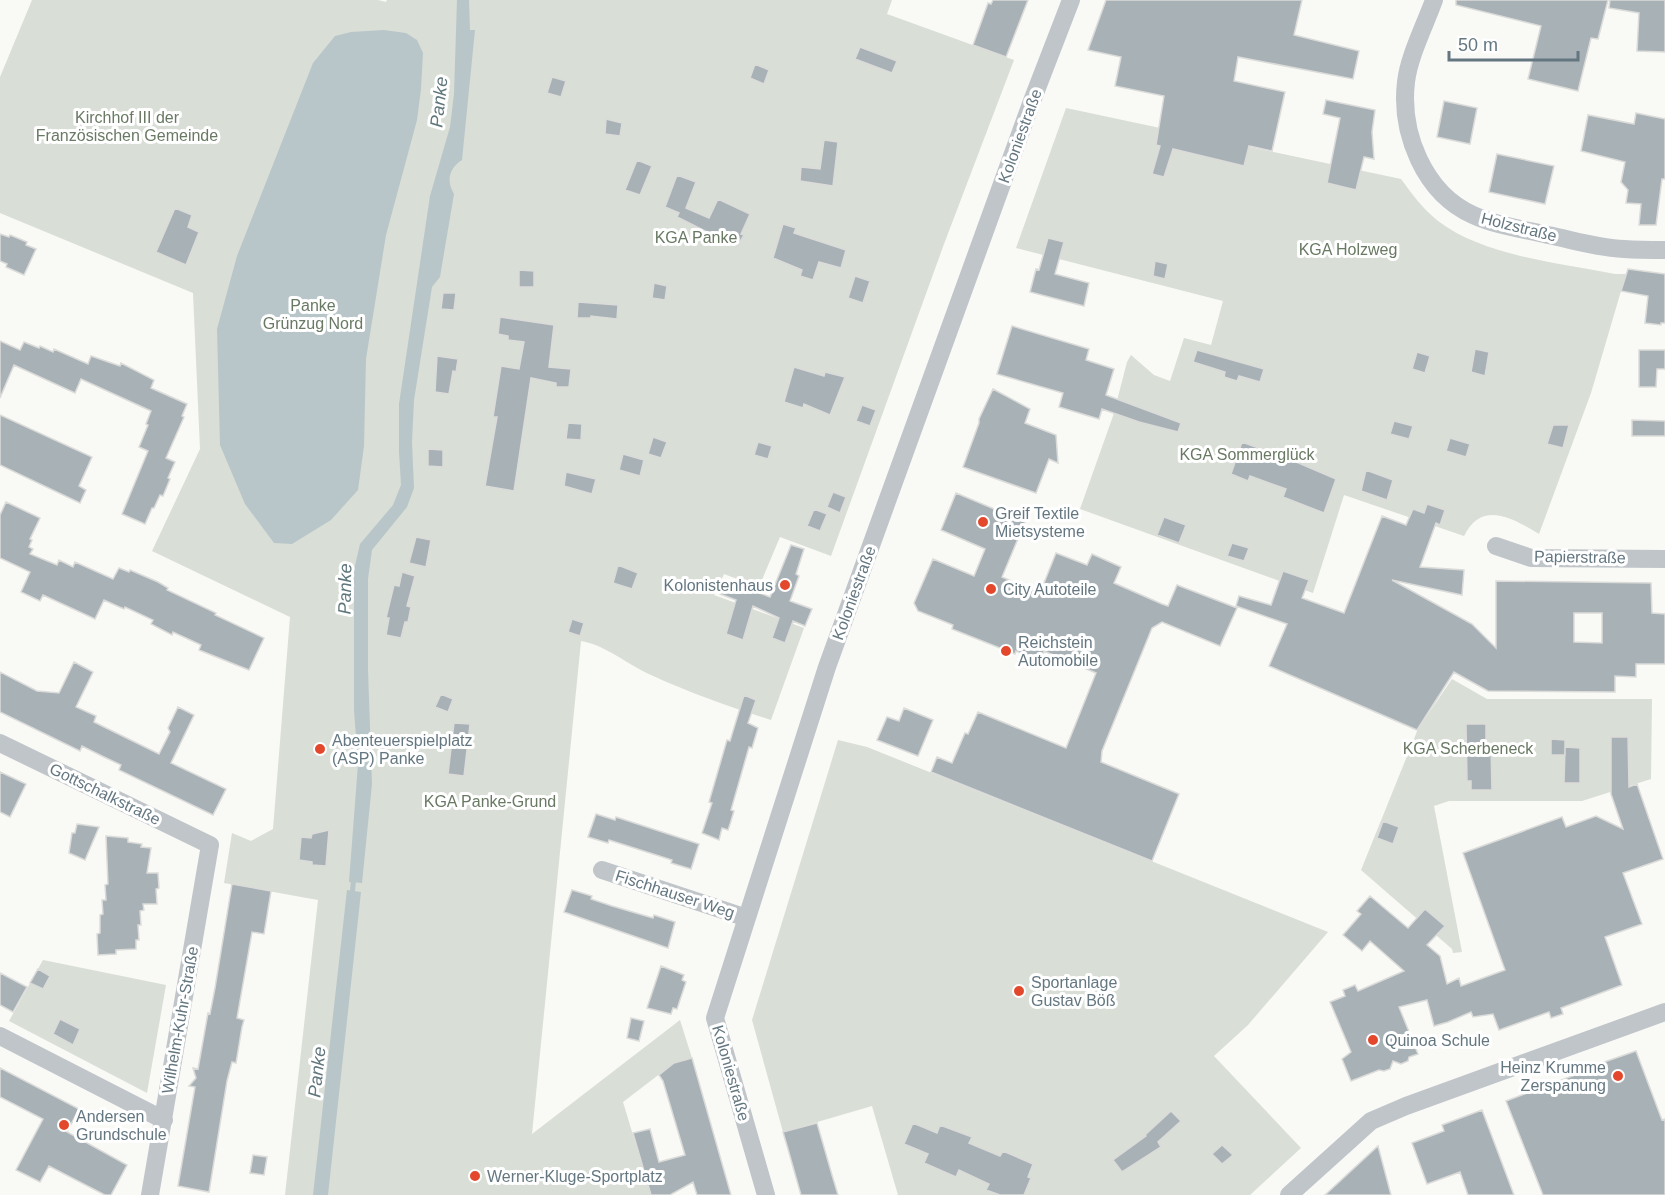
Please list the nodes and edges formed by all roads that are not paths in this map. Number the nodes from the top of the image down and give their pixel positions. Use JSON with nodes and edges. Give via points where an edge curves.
{"nodes":[{"id":1,"x":1071,"y":0,"type":"edge"},
{"id":2,"x":1434,"y":0,"type":"edge"},
{"id":3,"x":1665,"y":250,"type":"edge"},
{"id":4,"x":1496,"y":546,"type":"dead end"},
{"id":5,"x":1665,"y":559,"type":"edge"},
{"id":6,"x":0,"y":743,"type":"edge"},
{"id":7,"x":210,"y":845,"type":"joint"},
{"id":8,"x":602,"y":870,"type":"dead end"},
{"id":9,"x":747,"y":918,"type":"junction"},
{"id":10,"x":1665,"y":1012,"type":"edge"},
{"id":11,"x":0,"y":1036,"type":"edge"},
{"id":12,"x":164,"y":1120,"type":"junction"},
{"id":13,"x":150,"y":1195,"type":"edge"},
{"id":14,"x":766,"y":1195,"type":"edge"},
{"id":15,"x":1289,"y":1195,"type":"edge"}],
"edges":[{"from":1,"to":9,"type":"street","name":"Koloniestraße","via":[[827,667]]},
{"from":2,"to":3,"type":"street","name":"Holzstraße","via":[[1409,68],[1405,104],[1410,140],[1417,157],[1441,191],[1464,210],[1491,222],[1604,247]]},
{"from":4,"to":5,"type":"street","name":"Papierstraße","via":[[1532,558]]},
{"from":6,"to":7,"type":"street","name":"Gottschalkstraße"},
{"from":7,"to":12,"type":"street","name":"Wilhelm-Kuhr-Straße"},
{"from":8,"to":9,"type":"street","name":"Fischhauser Weg"},
{"from":9,"to":14,"type":"street","name":"Koloniestraße","via":[[715,1018]]},
{"from":10,"to":15,"type":"street","via":[[1371,1121]]},
{"from":11,"to":12,"type":"street"},
{"from":12,"to":13,"type":"street","name":"Wilhelm-Kuhr-Straße"}]}
